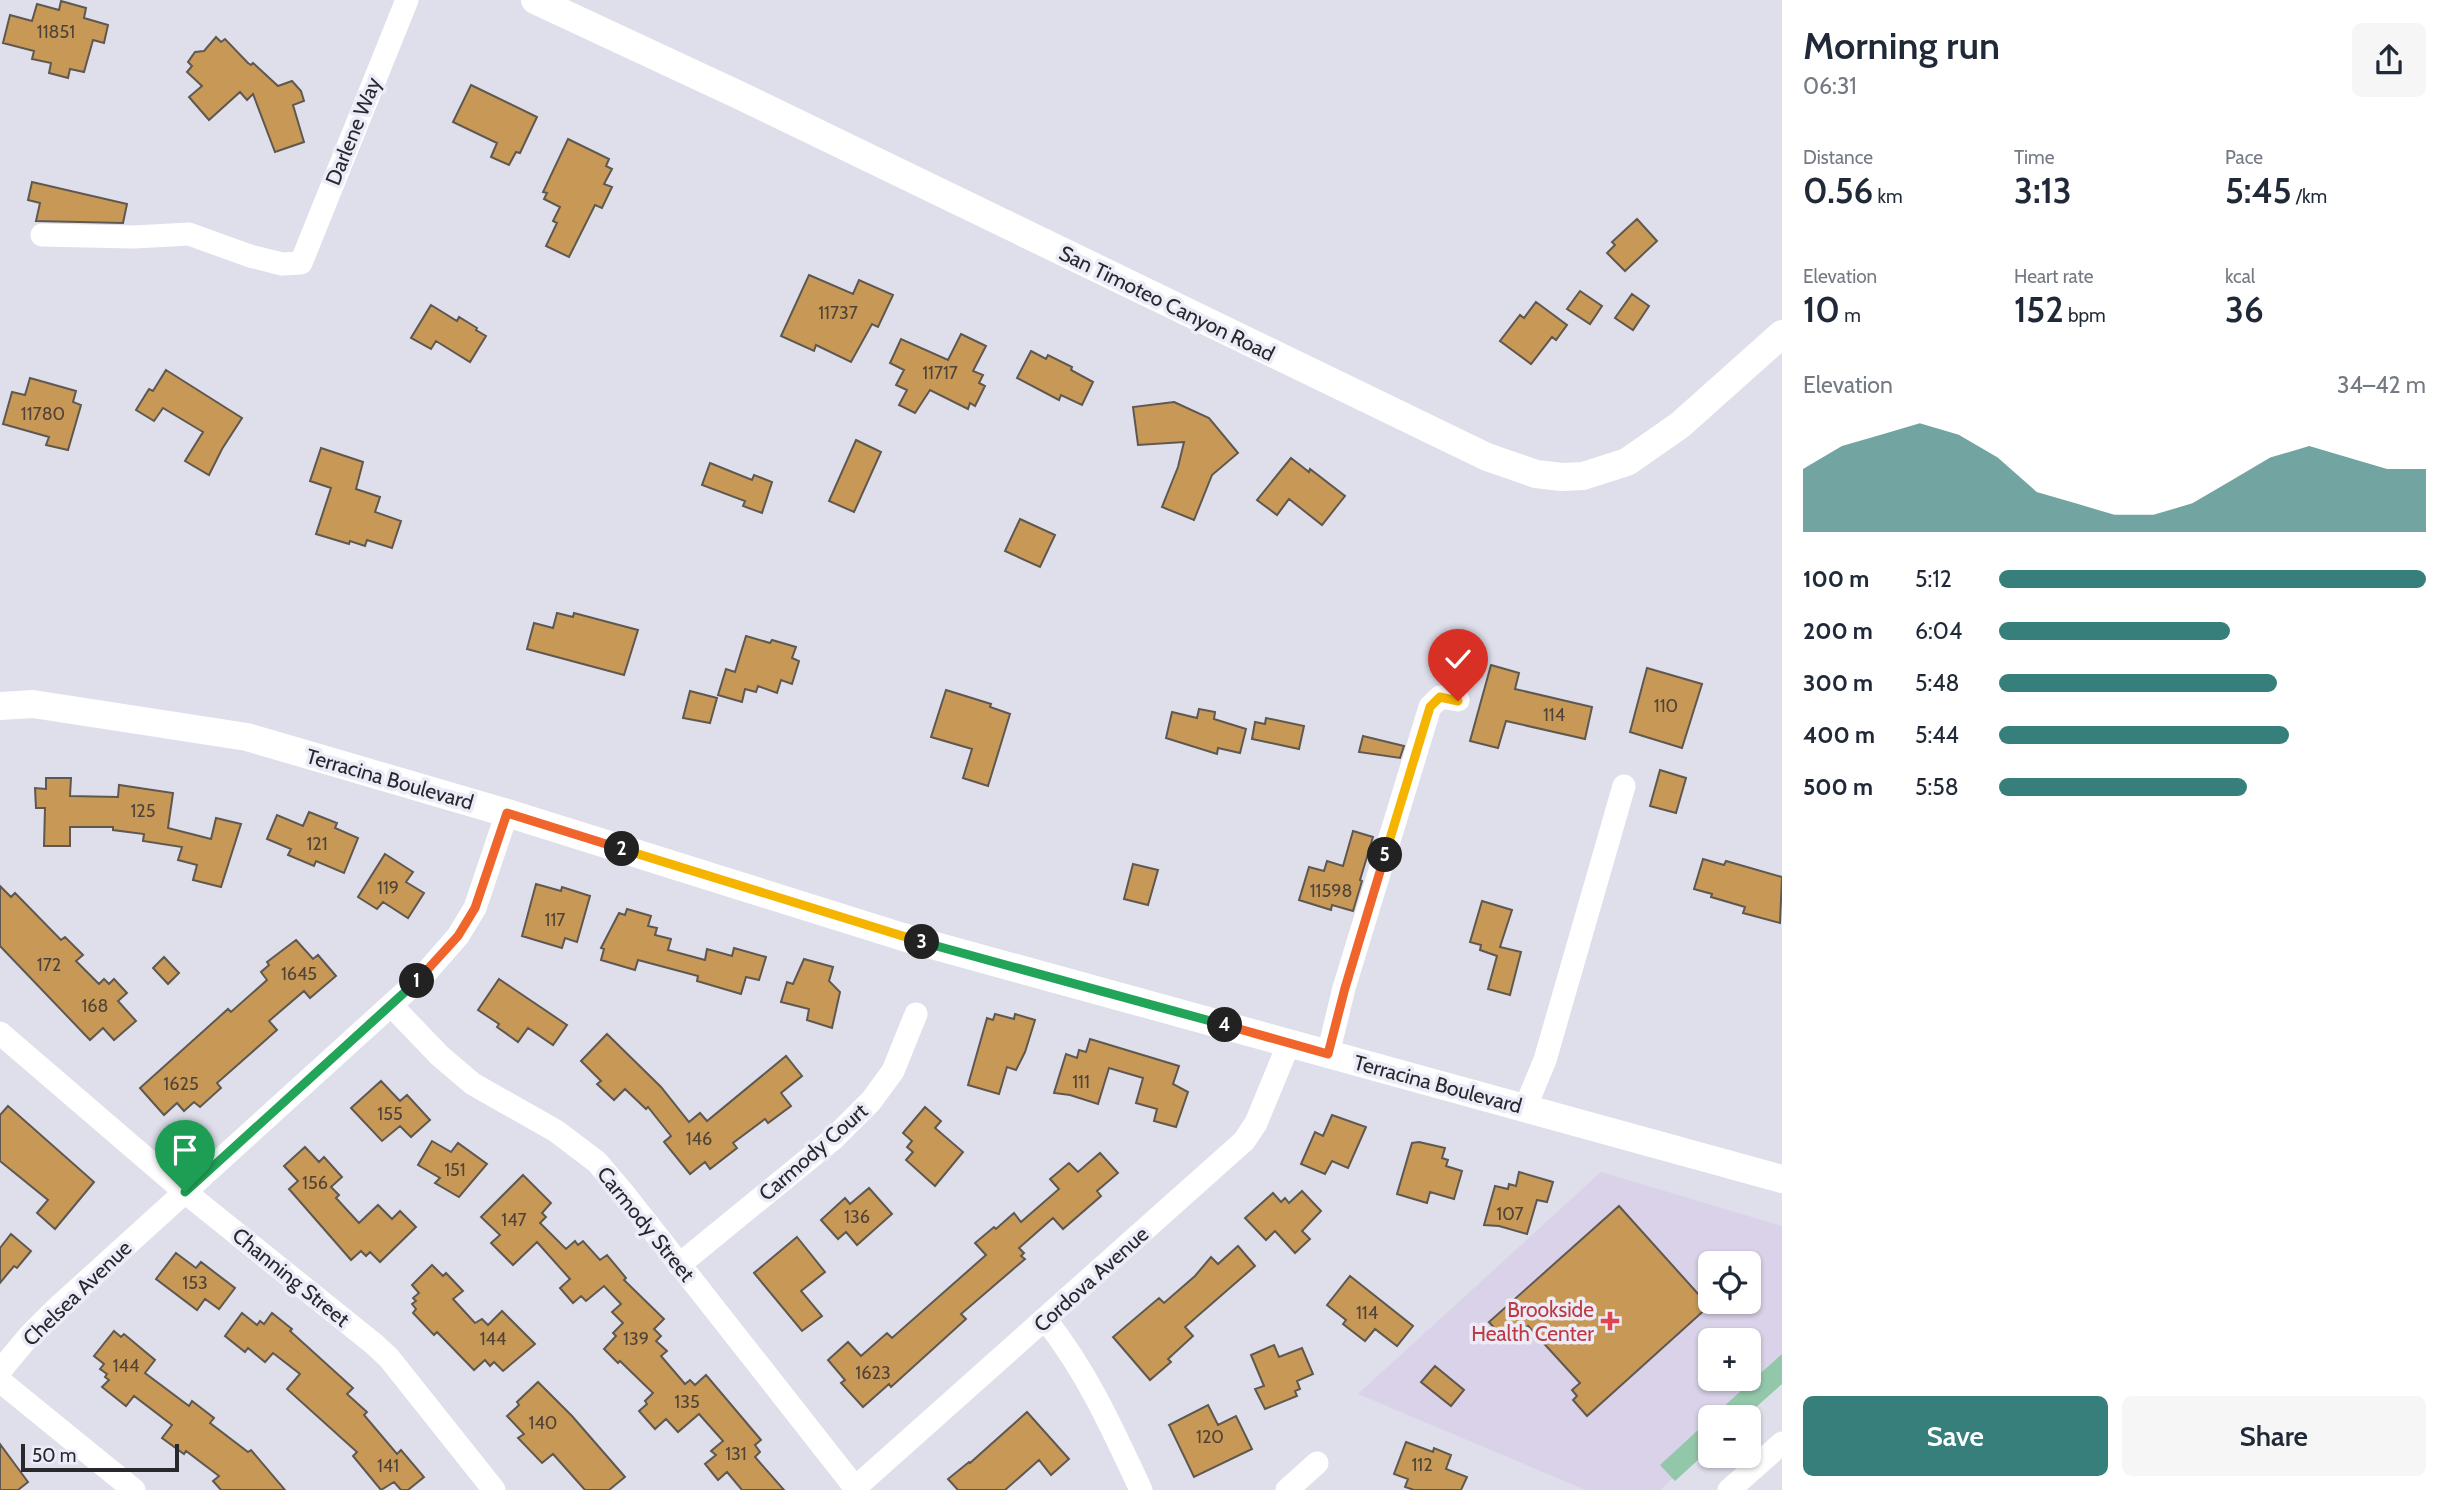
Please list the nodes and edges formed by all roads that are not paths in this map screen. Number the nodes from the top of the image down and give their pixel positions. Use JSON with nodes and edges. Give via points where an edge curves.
{"nodes":[{"id":1,"x":407,"y":0,"type":"edge"},
{"id":2,"x":536,"y":0,"type":"edge"},
{"id":3,"x":42,"y":235,"type":"dead end"},
{"id":4,"x":1782,"y":334,"type":"edge"},
{"id":5,"x":1458,"y":701,"type":"dead end"},
{"id":6,"x":0,"y":706,"type":"edge"},
{"id":7,"x":1624,"y":786,"type":"dead end"},
{"id":8,"x":507,"y":813,"type":"junction"},
{"id":9,"x":391,"y":1005,"type":"junction"},
{"id":10,"x":916,"y":1014,"type":"dead end"},
{"id":11,"x":0,"y":1033,"type":"edge"},
{"id":12,"x":1289,"y":1043,"type":"junction"},
{"id":13,"x":1328,"y":1054,"type":"junction"},
{"id":14,"x":1525,"y":1108,"type":"junction"},
{"id":15,"x":1782,"y":1179,"type":"edge"},
{"id":16,"x":185,"y":1192,"type":"junction"},
{"id":17,"x":679,"y":1265,"type":"junction"},
{"id":18,"x":1046,"y":1320,"type":"junction"},
{"id":19,"x":0,"y":1371,"type":"edge"},
{"id":20,"x":0,"y":1381,"type":"edge"},
{"id":21,"x":1782,"y":1443,"type":"edge"},
{"id":22,"x":1317,"y":1463,"type":"dead end"},
{"id":23,"x":857,"y":1489,"type":"edge"},
{"id":24,"x":134,"y":1490,"type":"edge"},
{"id":25,"x":494,"y":1490,"type":"edge"},
{"id":26,"x":1142,"y":1490,"type":"edge"},
{"id":27,"x":1287,"y":1490,"type":"edge"},
{"id":28,"x":1729,"y":1490,"type":"edge"}],
"edges":[{"from":1,"to":3,"type":"street","name":"Darlene Way","via":[[301,262],[282,264],[189,234]]},
{"from":2,"to":4,"type":"main road","name":"San Timoteo Canyon Road","via":[[1487,457],[1536,474],[1583,476],[1627,462],[1680,425]]},
{"from":5,"to":13,"type":"street","via":[[1440,697],[1430,707]]},
{"from":6,"to":8,"type":"main road","name":"Terracina Boulevard","via":[[33,704],[247,737]]},
{"from":7,"to":14,"type":"street","via":[[1545,1060]]},
{"from":8,"to":9,"type":"street","name":"Chelsea Avenue","via":[[475,908],[458,936]]},
{"from":8,"to":12,"type":"main road","name":"Terracina Boulevard","via":[[903,937]]},
{"from":9,"to":16,"type":"street","name":"Chelsea Avenue"},
{"from":9,"to":17,"type":"street","name":"Carmody Street","via":[[473,1084],[556,1131],[597,1163]]},
{"from":10,"to":17,"type":"street","name":"Carmody Court","via":[[893,1071],[871,1101],[833,1139]]},
{"from":11,"to":16,"type":"street","name":"Channing Street"},
{"from":12,"to":13,"type":"main road","name":"Terracina Boulevard"},
{"from":12,"to":18,"type":"street","name":"Cordova Avenue","via":[[1244,1141]]},
{"from":13,"to":14,"type":"main road","name":"Terracina Boulevard"},
{"from":14,"to":15,"type":"main road","name":"Terracina Boulevard"},
{"from":16,"to":19,"type":"street","name":"Chelsea Avenue","via":[[56,1309]]},
{"from":16,"to":25,"type":"street","name":"Channing Street","via":[[389,1358]]},
{"from":17,"to":23,"type":"street","name":"Carmody Street"},
{"from":18,"to":23,"type":"street","name":"Cordova Avenue"},
{"from":18,"to":26,"type":"street","via":[[1095,1393]]},
{"from":20,"to":24,"type":"street"},
{"from":21,"to":28,"type":"street"},
{"from":22,"to":27,"type":"street"}]}
